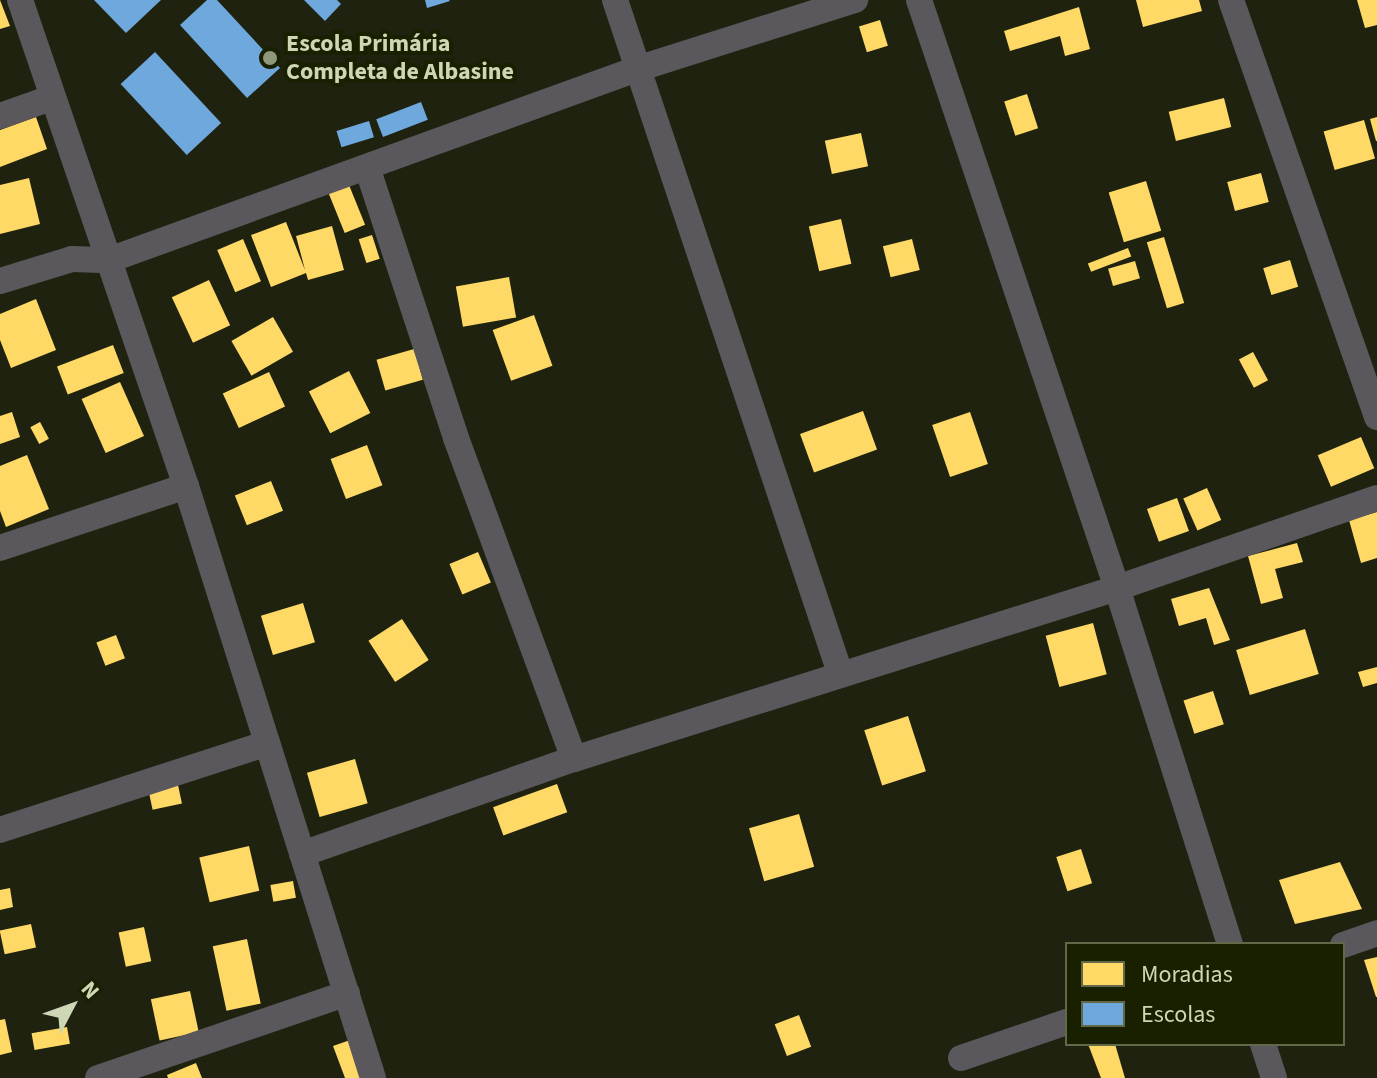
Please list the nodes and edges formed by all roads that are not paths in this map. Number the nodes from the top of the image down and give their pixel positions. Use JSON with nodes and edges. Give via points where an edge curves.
{"nodes":[{"id":1,"x":20,"y":0,"type":"edge"},
{"id":2,"x":615,"y":0,"type":"edge"},
{"id":3,"x":855,"y":0,"type":"edge"},
{"id":4,"x":919,"y":0,"type":"edge"},
{"id":5,"x":1231,"y":0,"type":"edge"},
{"id":6,"x":637,"y":69,"type":"junction"},
{"id":7,"x":51,"y":98,"type":"junction"},
{"id":8,"x":0,"y":116,"type":"edge"},
{"id":9,"x":367,"y":167,"type":"junction"},
{"id":10,"x":109,"y":260,"type":"junction"},
{"id":11,"x":0,"y":281,"type":"edge"},
{"id":12,"x":1377,"y":417,"type":"edge"},
{"id":13,"x":186,"y":486,"type":"junction"},
{"id":14,"x":1377,"y":498,"type":"edge"},
{"id":15,"x":0,"y":548,"type":"edge"},
{"id":16,"x":1117,"y":588,"type":"junction"},
{"id":17,"x":840,"y":673,"type":"junction"},
{"id":18,"x":267,"y":743,"type":"junction"},
{"id":19,"x":574,"y":759,"type":"junction"},
{"id":20,"x":0,"y":830,"type":"edge"},
{"id":21,"x":302,"y":854,"type":"junction"},
{"id":22,"x":1377,"y":933,"type":"edge"},
{"id":23,"x":1229,"y":942,"type":"edge"},
{"id":24,"x":1345,"y":944,"type":"edge"},
{"id":25,"x":347,"y":993,"type":"junction"},
{"id":26,"x":1065,"y":1023,"type":"edge"},
{"id":27,"x":1264,"y":1046,"type":"edge"},
{"id":28,"x":961,"y":1058,"type":"dead end"},
{"id":29,"x":98,"y":1078,"type":"edge"},
{"id":30,"x":373,"y":1078,"type":"edge"},
{"id":31,"x":1274,"y":1078,"type":"edge"}],
"edges":[{"from":1,"to":7,"type":"street"},
{"from":2,"to":6,"type":"street"},
{"from":3,"to":6,"type":"street"},
{"from":4,"to":16,"type":"street"},
{"from":5,"to":12,"type":"street"},
{"from":6,"to":9,"type":"street"},
{"from":6,"to":17,"type":"street"},
{"from":7,"to":8,"type":"street"},
{"from":7,"to":10,"type":"street"},
{"from":9,"to":10,"type":"street"},
{"from":9,"to":19,"type":"street","via":[[456,438]]},
{"from":10,"to":11,"type":"street","via":[[72,259]]},
{"from":10,"to":13,"type":"street"},
{"from":13,"to":15,"type":"street"},
{"from":13,"to":18,"type":"street"},
{"from":14,"to":16,"type":"street"},
{"from":16,"to":17,"type":"street"},
{"from":16,"to":23,"type":"street"},
{"from":17,"to":19,"type":"street"},
{"from":18,"to":20,"type":"street"},
{"from":18,"to":21,"type":"street"},
{"from":19,"to":21,"type":"street"},
{"from":21,"to":25,"type":"street"},
{"from":22,"to":24,"type":"street"},
{"from":25,"to":29,"type":"street"},
{"from":25,"to":30,"type":"street"},
{"from":26,"to":28,"type":"street"},
{"from":27,"to":31,"type":"street"}]}
